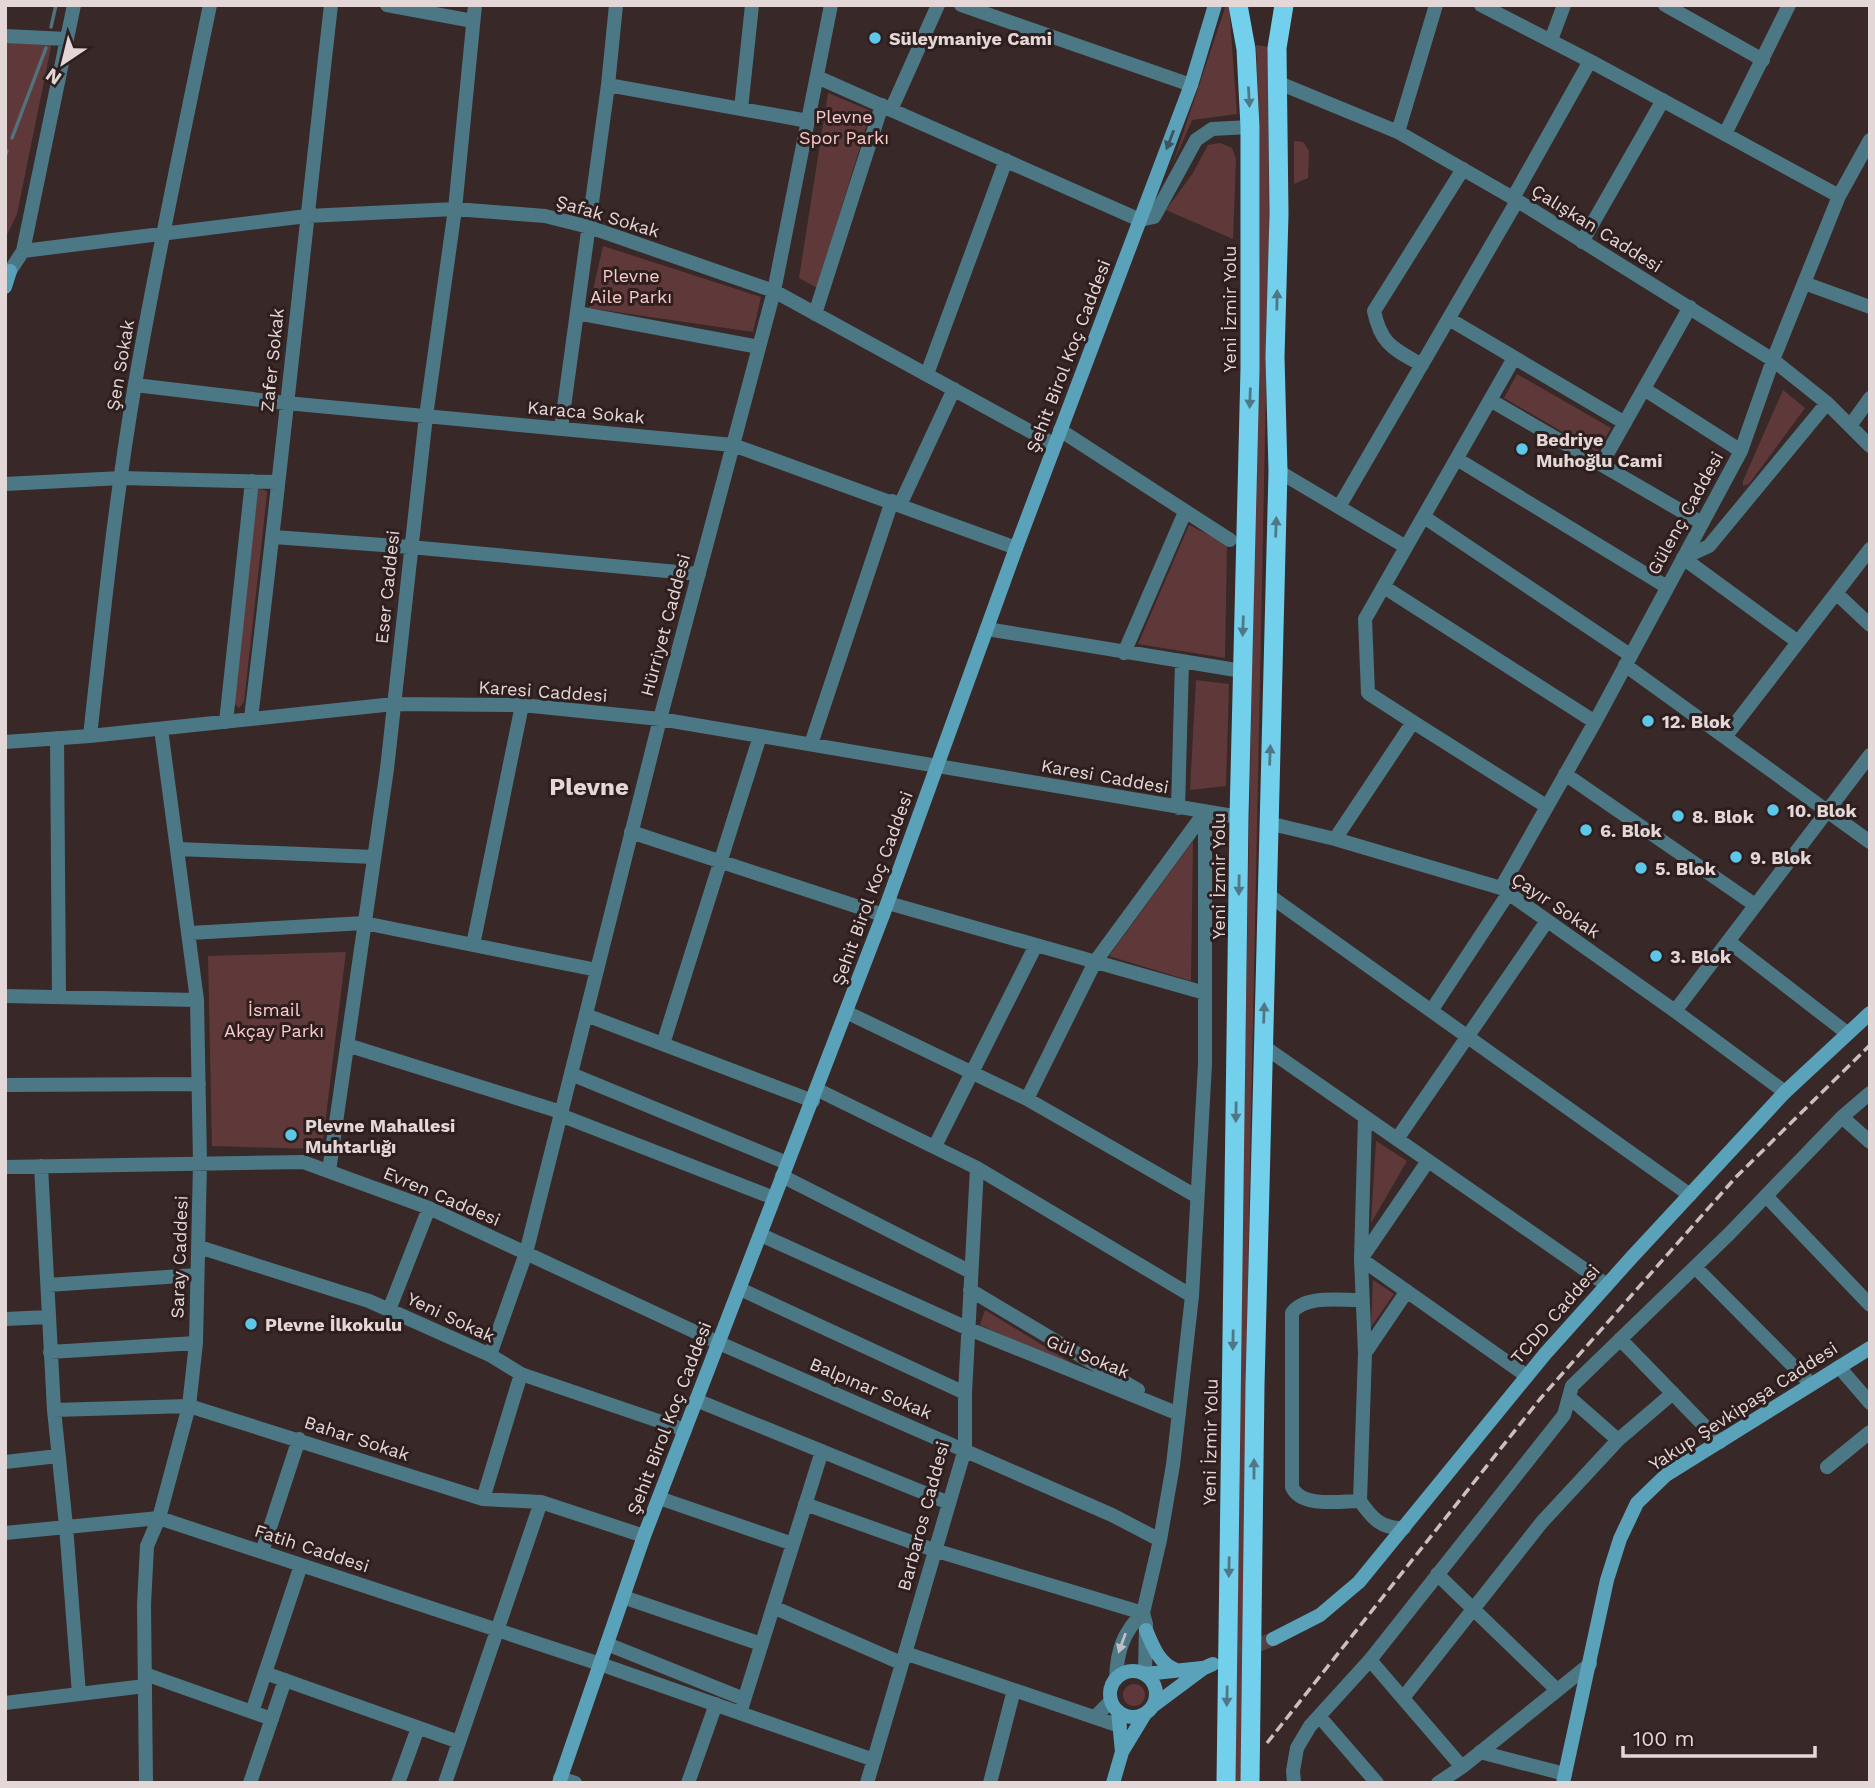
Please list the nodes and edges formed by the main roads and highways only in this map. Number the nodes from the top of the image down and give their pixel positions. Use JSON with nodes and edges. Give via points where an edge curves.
{"nodes":[{"id":1,"x":1215,"y":5,"type":"edge"},
{"id":2,"x":1238,"y":5,"type":"edge"},
{"id":3,"x":1250,"y":5,"type":"edge"},
{"id":4,"x":1273,"y":5,"type":"edge"},
{"id":5,"x":1284,"y":5,"type":"edge"},
{"id":6,"x":1246,"y":48,"type":"junction"},
{"id":7,"x":1277,"y":48,"type":"junction"},
{"id":8,"x":7,"y":271,"type":"edge"},
{"id":9,"x":5,"y":287,"type":"edge"},
{"id":10,"x":1870,"y":1013,"type":"edge"},
{"id":11,"x":1870,"y":1348,"type":"edge"},
{"id":12,"x":1146,"y":1630,"type":"road end"},
{"id":13,"x":1273,"y":1639,"type":"tunnel mouth"},
{"id":14,"x":1177,"y":1670,"type":"junction"},
{"id":15,"x":1145,"y":1674,"type":"junction"},
{"id":16,"x":1149,"y":1710,"type":"junction"},
{"id":17,"x":1117,"y":1713,"type":"junction"},
{"id":18,"x":1122,"y":1752,"type":"junction"},
{"id":19,"x":1564,"y":1778,"type":"edge"},
{"id":20,"x":565,"y":1781,"type":"edge"},
{"id":21,"x":1113,"y":1783,"type":"edge"},
{"id":22,"x":1226,"y":1783,"type":"edge"},
{"id":23,"x":1250,"y":1783,"type":"edge"}],
"edges":[{"from":1,"to":20,"type":"main road","name":"Şehit Birol Koç Caddesi","one_way":true,"via":[[1191,85],[886,909],[644,1536]]},
{"from":2,"to":6,"type":"highway","name":"Yeni İzmir Yolu"},
{"from":3,"to":6,"type":"highway"},
{"from":4,"to":7,"type":"highway"},
{"from":5,"to":7,"type":"highway"},
{"from":6,"to":22,"type":"highway","name":"Yeni İzmir Yolu","one_way":true,"via":[[1250,369]]},
{"from":23,"to":7,"type":"highway","one_way":true,"via":[[1255,1372],[1278,471]]},
{"from":8,"to":9,"type":"main road"},
{"from":10,"to":13,"type":"main road","name":"TCDD Caddesi","via":[[1786,1093],[1607,1285],[1341,1600]]},
{"from":11,"to":19,"type":"main road","name":"Yakup Şevkipaşa Caddesi","via":[[1666,1475],[1637,1503],[1607,1580]]},
{"from":12,"to":14,"type":"main road","via":[[1159,1658]]},
{"from":14,"to":15,"type":"main road"},
{"from":14,"to":16,"type":"main road","via":[[1208,1666]]},
{"from":15,"to":16,"type":"main road","via":[[1156,1692]]},
{"from":15,"to":17,"type":"main road","via":[[1130,1671],[1116,1679],[1112,1685]]},
{"from":16,"to":17,"type":"main road","via":[[1129,1717]]},
{"from":16,"to":18,"type":"main road"},
{"from":17,"to":18,"type":"main road"},
{"from":18,"to":21,"type":"main road"}]}
